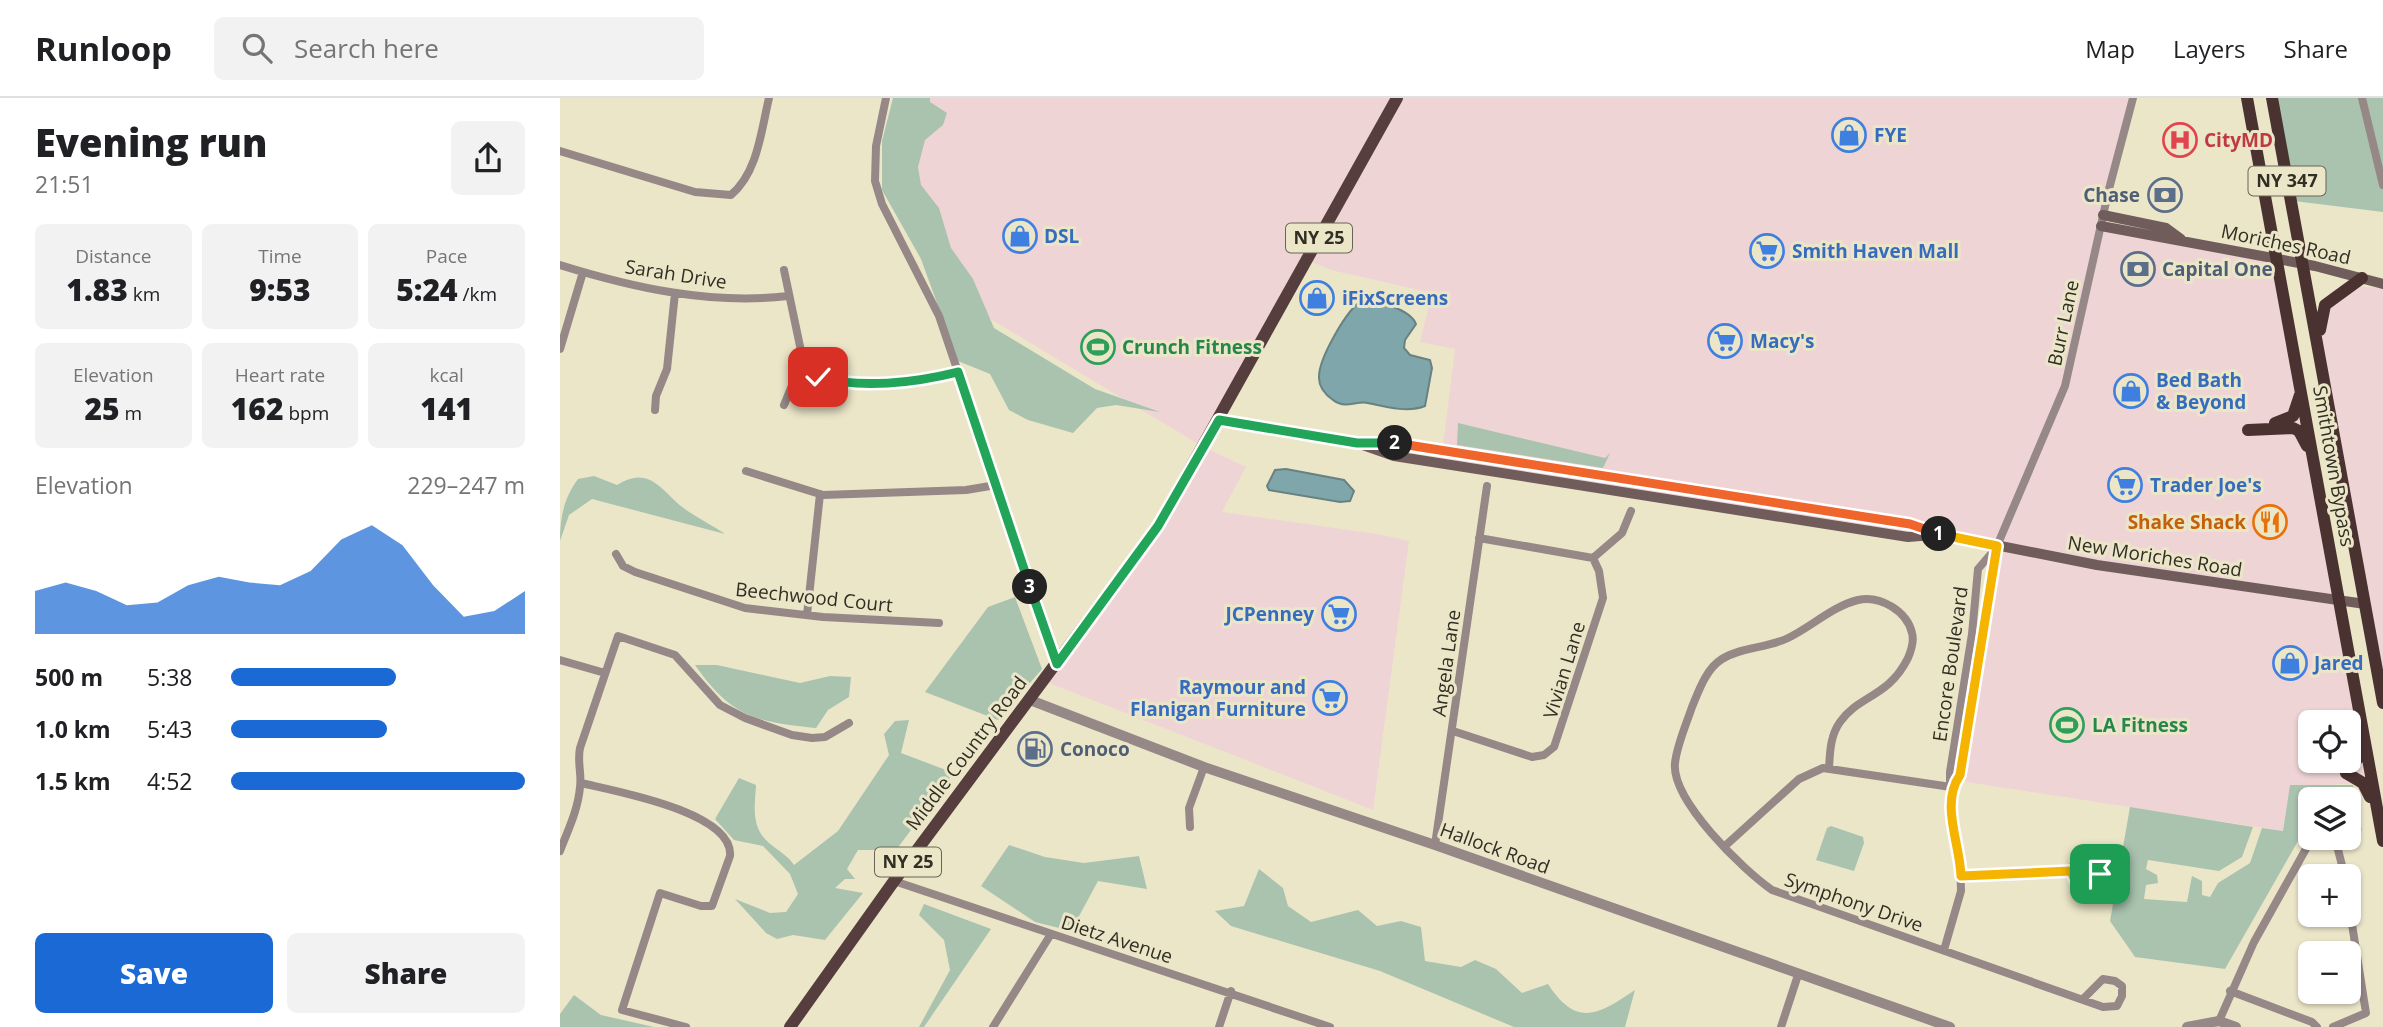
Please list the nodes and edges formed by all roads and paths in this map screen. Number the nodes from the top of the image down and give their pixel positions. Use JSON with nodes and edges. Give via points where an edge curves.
{"nodes":[{"id":1,"x":769,"y":98,"type":"edge"},
{"id":2,"x":886,"y":98,"type":"edge"},
{"id":3,"x":1395,"y":98,"type":"edge"},
{"id":4,"x":2133,"y":98,"type":"edge"},
{"id":5,"x":2247,"y":98,"type":"edge"},
{"id":6,"x":2272,"y":98,"type":"edge"},
{"id":7,"x":2362,"y":98,"type":"edge"},
{"id":8,"x":560,"y":151,"type":"edge"},
{"id":9,"x":2383,"y":185,"type":"edge"},
{"id":10,"x":2102,"y":220,"type":"junction"},
{"id":11,"x":2276,"y":259,"type":"junction"},
{"id":12,"x":2302,"y":264,"type":"junction"},
{"id":13,"x":560,"y":265,"type":"edge"},
{"id":14,"x":784,"y":270,"type":"dead end"},
{"id":15,"x":583,"y":272,"type":"junction"},
{"id":16,"x":2362,"y":278,"type":"junction"},
{"id":17,"x":2383,"y":284,"type":"edge"},
{"id":18,"x":675,"y":293,"type":"junction"},
{"id":19,"x":788,"y":296,"type":"junction"},
{"id":20,"x":560,"y":349,"type":"edge"},
{"id":21,"x":2320,"y":359,"type":"junction"},
{"id":22,"x":798,"y":371,"type":"junction"},
{"id":23,"x":958,"y":372,"type":"junction"},
{"id":24,"x":2301,"y":392,"type":"junction"},
{"id":25,"x":784,"y":405,"type":"dead end"},
{"id":26,"x":655,"y":410,"type":"dead end"},
{"id":27,"x":1219,"y":420,"type":"junction"},
{"id":28,"x":2312,"y":457,"type":"junction"},
{"id":29,"x":746,"y":471,"type":"dead end"},
{"id":30,"x":996,"y":485,"type":"junction"},
{"id":31,"x":1487,"y":486,"type":"dead end"},
{"id":32,"x":820,"y":494,"type":"junction"},
{"id":33,"x":1631,"y":511,"type":"dead end"},
{"id":34,"x":1479,"y":538,"type":"junction"},
{"id":35,"x":1997,"y":546,"type":"junction"},
{"id":36,"x":616,"y":554,"type":"dead end"},
{"id":37,"x":1593,"y":558,"type":"junction"},
{"id":38,"x":2339,"y":602,"type":"junction"},
{"id":39,"x":2365,"y":604,"type":"junction"},
{"id":40,"x":807,"y":615,"type":"junction"},
{"id":41,"x":939,"y":623,"type":"dead end"},
{"id":42,"x":560,"y":660,"type":"edge"},
{"id":43,"x":1057,"y":664,"type":"junction"},
{"id":44,"x":605,"y":673,"type":"junction"},
{"id":45,"x":1030,"y":700,"type":"junction"},
{"id":46,"x":2383,"y":704,"type":"edge"},
{"id":47,"x":2359,"y":710,"type":"edge"},
{"id":48,"x":2361,"y":721,"type":"edge"},
{"id":49,"x":849,"y":723,"type":"dead end"},
{"id":50,"x":1452,"y":731,"type":"junction"},
{"id":51,"x":1204,"y":767,"type":"junction"},
{"id":52,"x":1829,"y":768,"type":"junction"},
{"id":53,"x":2346,"y":773,"type":"edge"},
{"id":54,"x":581,"y":783,"type":"junction"},
{"id":55,"x":1951,"y":787,"type":"junction"},
{"id":56,"x":2380,"y":823,"type":"junction"},
{"id":57,"x":1190,"y":827,"type":"dead end"},
{"id":58,"x":2383,"y":841,"type":"edge"},
{"id":59,"x":1435,"y":845,"type":"junction"},
{"id":60,"x":1725,"y":846,"type":"junction"},
{"id":61,"x":561,"y":847,"type":"edge"},
{"id":62,"x":2305,"y":850,"type":"edge"},
{"id":63,"x":2071,"y":871,"type":"dead end"},
{"id":64,"x":1961,"y":876,"type":"junction"},
{"id":65,"x":894,"y":881,"type":"junction"},
{"id":66,"x":2352,"y":927,"type":"edge"},
{"id":67,"x":1051,"y":934,"type":"junction"},
{"id":68,"x":1944,"y":950,"type":"junction"},
{"id":69,"x":1798,"y":975,"type":"junction"},
{"id":70,"x":1231,"y":991,"type":"junction"},
{"id":71,"x":2230,"y":991,"type":"junction"},
{"id":72,"x":2083,"y":999,"type":"junction"},
{"id":73,"x":2219,"y":1021,"type":"junction"},
{"id":74,"x":686,"y":1027,"type":"edge"},
{"id":75,"x":790,"y":1027,"type":"edge"},
{"id":76,"x":993,"y":1027,"type":"edge"},
{"id":77,"x":1219,"y":1027,"type":"edge"},
{"id":78,"x":1330,"y":1027,"type":"edge"},
{"id":79,"x":1781,"y":1027,"type":"edge"},
{"id":80,"x":1950,"y":1027,"type":"edge"},
{"id":81,"x":2187,"y":1027,"type":"edge"},
{"id":82,"x":2236,"y":1027,"type":"edge"},
{"id":83,"x":2317,"y":1027,"type":"edge"},
{"id":84,"x":2333,"y":1027,"type":"edge"}],
"edges":[{"from":1,"to":8,"type":"street","via":[[751,170],[731,195],[695,192]]},
{"from":2,"to":23,"type":"street","via":[[876,146],[875,181],[882,204],[939,316]]},
{"from":3,"to":27,"type":"main road","name":"Middle Country Road","number":"NY 25"},
{"from":4,"to":10,"type":"street","name":"Burr Lane"},
{"from":5,"to":11,"type":"highway","name":"Smithtown Bypass","number":"NY 347"},
{"from":6,"to":12,"type":"highway","name":"Smithtown Bypass","number":"NY 347"},
{"from":7,"to":9,"type":"street"},
{"from":10,"to":11,"type":"main road","name":"Moriches Road","via":[[2166,239]]},
{"from":10,"to":35,"type":"street","name":"Burr Lane","via":[[2065,386]]},
{"from":11,"to":12,"type":"main road","name":"Moriches Road"},
{"from":11,"to":24,"type":"highway","name":"Smithtown Bypass","number":"NY 347"},
{"from":12,"to":16,"type":"main road","name":"Moriches Road"},
{"from":12,"to":21,"type":"highway","name":"Smithtown Bypass","number":"NY 347"},
{"from":13,"to":15,"type":"street","name":"Sarah Drive"},
{"from":14,"to":19,"type":"street"},
{"from":15,"to":18,"type":"street","name":"Sarah Drive"},
{"from":15,"to":20,"type":"street"},
{"from":16,"to":17,"type":"main road","name":"Moriches Road"},
{"from":16,"to":21,"type":"highway","via":[[2323,308]]},
{"from":18,"to":19,"type":"street","name":"Sarah Drive","via":[[748,300]]},
{"from":18,"to":26,"type":"street","via":[[667,369]]},
{"from":19,"to":22,"type":"street","via":[[800,342]]},
{"from":21,"to":39,"type":"highway","name":"Smithtown Bypass","number":"NY 347"},
{"from":22,"to":23,"type":"street","via":[[839,383],[925,381]]},
{"from":22,"to":25,"type":"street"},
{"from":23,"to":30,"type":"street"},
{"from":24,"to":28,"type":"highway","name":"Smithtown Bypass","number":"NY 347"},
{"from":24,"to":28,"type":"highway","via":[[2293,416],[2248,430],[2295,428]]},
{"from":27,"to":35,"type":"main road","name":"New Moriches Road","via":[[1357,443],[1397,443],[1518,461],[1910,524]]},
{"from":27,"to":43,"type":"main road","name":"Middle Country Road","number":"NY 25","via":[[1158,526]]},
{"from":28,"to":38,"type":"highway","name":"Smithtown Bypass","number":"NY 347"},
{"from":29,"to":32,"type":"street"},
{"from":30,"to":32,"type":"street"},
{"from":30,"to":43,"type":"street"},
{"from":31,"to":34,"type":"street","name":"Angela Lane"},
{"from":32,"to":40,"type":"street"},
{"from":33,"to":37,"type":"street","via":[[1622,533]]},
{"from":34,"to":37,"type":"street"},
{"from":34,"to":50,"type":"street","name":"Angela Lane"},
{"from":35,"to":38,"type":"main road","name":"New Moriches Road"},
{"from":35,"to":55,"type":"street","name":"Encore Boulevard","via":[[1960,775]]},
{"from":35,"to":55,"type":"street","name":"Encore Boulevard","via":[[1978,569]]},
{"from":36,"to":40,"type":"street","name":"Beechwood Court","via":[[623,566],[635,572],[724,603]]},
{"from":37,"to":50,"type":"street","name":"Vivian Lane","via":[[1604,598],[1554,747],[1532,757]]},
{"from":38,"to":39,"type":"main road","name":"New Moriches Road"},
{"from":38,"to":47,"type":"highway","name":"Smithtown Bypass","number":"NY 347"},
{"from":39,"to":46,"type":"highway","name":"Smithtown Bypass","number":"NY 347"},
{"from":40,"to":41,"type":"street","name":"Beechwood Court"},
{"from":42,"to":44,"type":"street"},
{"from":43,"to":45,"type":"main road","name":"Middle Country Road","number":"NY 25"},
{"from":44,"to":49,"type":"street","via":[[618,636],[675,655],[720,705],[745,718],[812,738],[825,737]]},
{"from":44,"to":54,"type":"street","via":[[580,748]]},
{"from":45,"to":51,"type":"street","name":"Hallock Road"},
{"from":45,"to":65,"type":"main road","name":"Middle Country Road","number":"NY 25"},
{"from":48,"to":56,"type":"highway","name":"Smithtown Bypass","number":"NY 347"},
{"from":50,"to":59,"type":"street","name":"Angela Lane"},
{"from":51,"to":57,"type":"street","via":[[1189,808]]},
{"from":51,"to":59,"type":"street","name":"Hallock Road"},
{"from":52,"to":55,"type":"street"},
{"from":52,"to":60,"type":"street","via":[[1799,779]]},
{"from":52,"to":60,"type":"street","name":"Symphony Drive","via":[[1831,741],[1839,722],[1898,677],[1911,652],[1913,635],[1906,618],[1880,602],[1859,600],[1770,646],[1723,658],[1712,668],[1700,688],[1674,764],[1677,786]]},
{"from":53,"to":56,"type":"highway","via":[[2363,783]]},
{"from":54,"to":61,"type":"street","via":[[575,814]]},
{"from":54,"to":74,"type":"street","via":[[702,819],[730,848],[712,906],[660,892],[621,1010]]},
{"from":55,"to":64,"type":"street","name":"Encore Boulevard"},
{"from":56,"to":58,"type":"highway","name":"Smithtown Bypass","number":"NY 347"},
{"from":59,"to":69,"type":"street","name":"Hallock Road"},
{"from":60,"to":68,"type":"street","name":"Symphony Drive","via":[[1772,890]]},
{"from":62,"to":71,"type":"street"},
{"from":63,"to":64,"type":"street"},
{"from":64,"to":68,"type":"street","name":"Encore Boulevard"},
{"from":65,"to":67,"type":"street","name":"Dietz Avenue"},
{"from":65,"to":75,"type":"main road","name":"Middle Country Road","number":"NY 25"},
{"from":66,"to":84,"type":"street","via":[[2366,1013]]},
{"from":67,"to":70,"type":"street","name":"Dietz Avenue"},
{"from":67,"to":76,"type":"street"},
{"from":68,"to":72,"type":"street","name":"Symphony Drive"},
{"from":69,"to":79,"type":"street"},
{"from":69,"to":80,"type":"street","name":"Hallock Road"},
{"from":70,"to":77,"type":"street"},
{"from":70,"to":78,"type":"street","name":"Dietz Avenue"},
{"from":71,"to":73,"type":"street"},
{"from":71,"to":83,"type":"street"},
{"from":72,"to":72,"type":"street","name":"Symphony Drive","via":[[2103,1007],[2117,1006],[2122,986],[2103,979]]},
{"from":73,"to":81,"type":"street"},
{"from":73,"to":82,"type":"street"}]}
